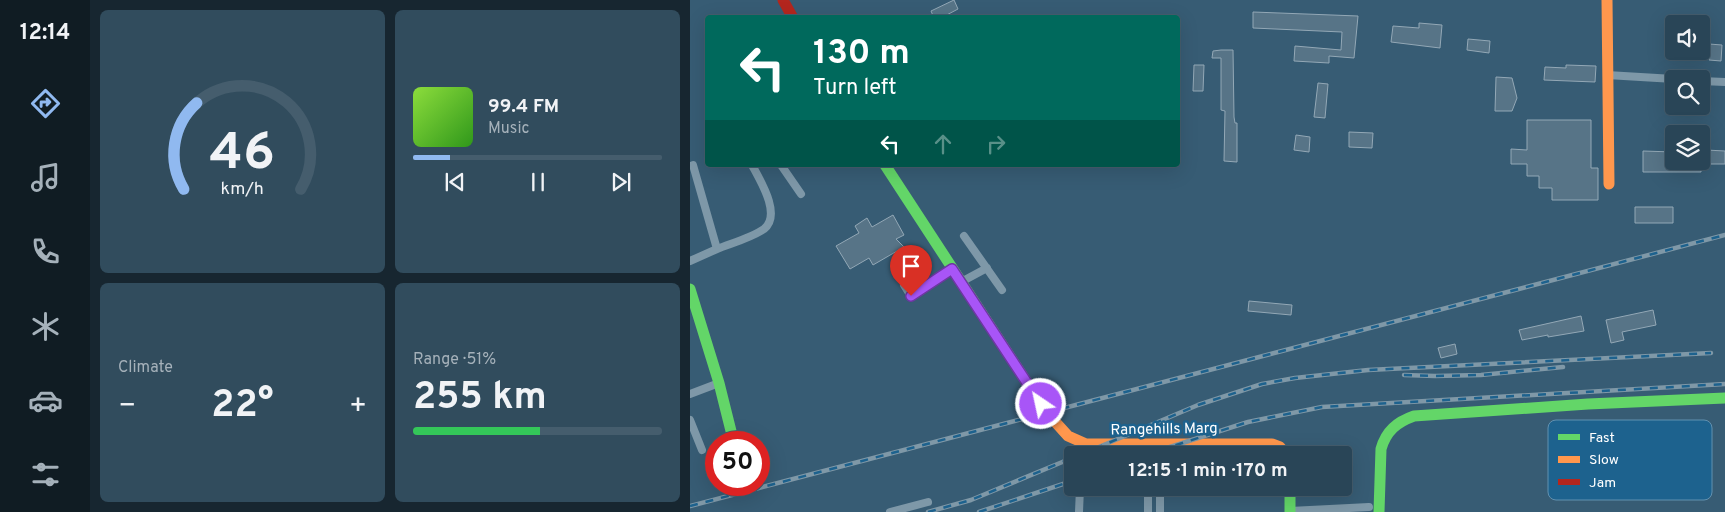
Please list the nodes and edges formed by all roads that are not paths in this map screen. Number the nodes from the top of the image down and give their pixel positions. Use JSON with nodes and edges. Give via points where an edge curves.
{"nodes":[{"id":1,"x":783,"y":0,"type":"edge"},
{"id":2,"x":1607,"y":0,"type":"edge"},
{"id":3,"x":791,"y":15,"type":"edge"},
{"id":4,"x":1607,"y":75,"type":"junction"},
{"id":5,"x":1665,"y":78,"type":"edge"},
{"id":6,"x":1710,"y":81,"type":"edge"},
{"id":7,"x":1725,"y":82,"type":"edge"},
{"id":8,"x":693,"y":165,"type":"dead end"},
{"id":9,"x":753,"y":167,"type":"edge"},
{"id":10,"x":782,"y":167,"type":"edge"},
{"id":11,"x":886,"y":167,"type":"edge"},
{"id":12,"x":1609,"y":184,"type":"dead end"},
{"id":13,"x":801,"y":194,"type":"dead end"},
{"id":14,"x":964,"y":236,"type":"dead end"},
{"id":15,"x":717,"y":248,"type":"junction"},
{"id":16,"x":690,"y":261,"type":"edge"},
{"id":17,"x":987,"y":268,"type":"junction"},
{"id":18,"x":952,"y":269,"type":"junction"},
{"id":19,"x":961,"y":282,"type":"junction"},
{"id":20,"x":904,"y":285,"type":"dead end"},
{"id":21,"x":690,"y":289,"type":"edge"},
{"id":22,"x":1002,"y":290,"type":"dead end"},
{"id":23,"x":719,"y":384,"type":"junction"},
{"id":24,"x":690,"y":394,"type":"edge"},
{"id":25,"x":1725,"y":398,"type":"edge"},
{"id":26,"x":1041,"y":404,"type":"dead end"},
{"id":27,"x":1049,"y":415,"type":"dead end"},
{"id":28,"x":690,"y":420,"type":"edge"},
{"id":29,"x":731,"y":431,"type":"edge"},
{"id":30,"x":1077,"y":446,"type":"edge"},
{"id":31,"x":1216,"y":446,"type":"edge"},
{"id":32,"x":1277,"y":446,"type":"edge"},
{"id":33,"x":702,"y":450,"type":"dead end"},
{"id":34,"x":1080,"y":496,"type":"edge"},
{"id":35,"x":1148,"y":496,"type":"edge"},
{"id":36,"x":1160,"y":496,"type":"edge"},
{"id":37,"x":1290,"y":496,"type":"edge"},
{"id":38,"x":928,"y":502,"type":"dead end"},
{"id":39,"x":1374,"y":510,"type":"edge"},
{"id":40,"x":890,"y":512,"type":"edge"},
{"id":41,"x":1079,"y":512,"type":"edge"},
{"id":42,"x":1148,"y":512,"type":"edge"},
{"id":43,"x":1160,"y":512,"type":"edge"},
{"id":44,"x":1290,"y":512,"type":"edge"}],
"edges":[{"from":1,"to":3,"type":"main road"},
{"from":2,"to":4,"type":"main road"},
{"from":4,"to":5,"type":"street"},
{"from":4,"to":12,"type":"main road"},
{"from":6,"to":7,"type":"street"},
{"from":8,"to":15,"type":"street"},
{"from":9,"to":15,"type":"street","via":[[770,205],[770,220],[765,228]]},
{"from":10,"to":13,"type":"street"},
{"from":11,"to":18,"type":"main road"},
{"from":14,"to":17,"type":"street"},
{"from":15,"to":16,"type":"street"},
{"from":17,"to":19,"type":"street"},
{"from":17,"to":22,"type":"street"},
{"from":18,"to":19,"type":"main road"},
{"from":18,"to":20,"type":"street","via":[[911,296]]},
{"from":19,"to":26,"type":"main road"},
{"from":21,"to":23,"type":"main road"},
{"from":23,"to":24,"type":"street"},
{"from":23,"to":29,"type":"main road"},
{"from":25,"to":39,"type":"main road","via":[[1588,404],[1404,419],[1383,439]]},
{"from":27,"to":30,"type":"main road","name":"Rangehills Marg"},
{"from":28,"to":33,"type":"street"},
{"from":31,"to":32,"type":"main road","name":"Rangehills Marg"},
{"from":34,"to":41,"type":"street"},
{"from":35,"to":42,"type":"street"},
{"from":36,"to":43,"type":"street"},
{"from":37,"to":44,"type":"main road"},
{"from":38,"to":40,"type":"street"},
{"from":39,"to":44,"type":"street"}]}
